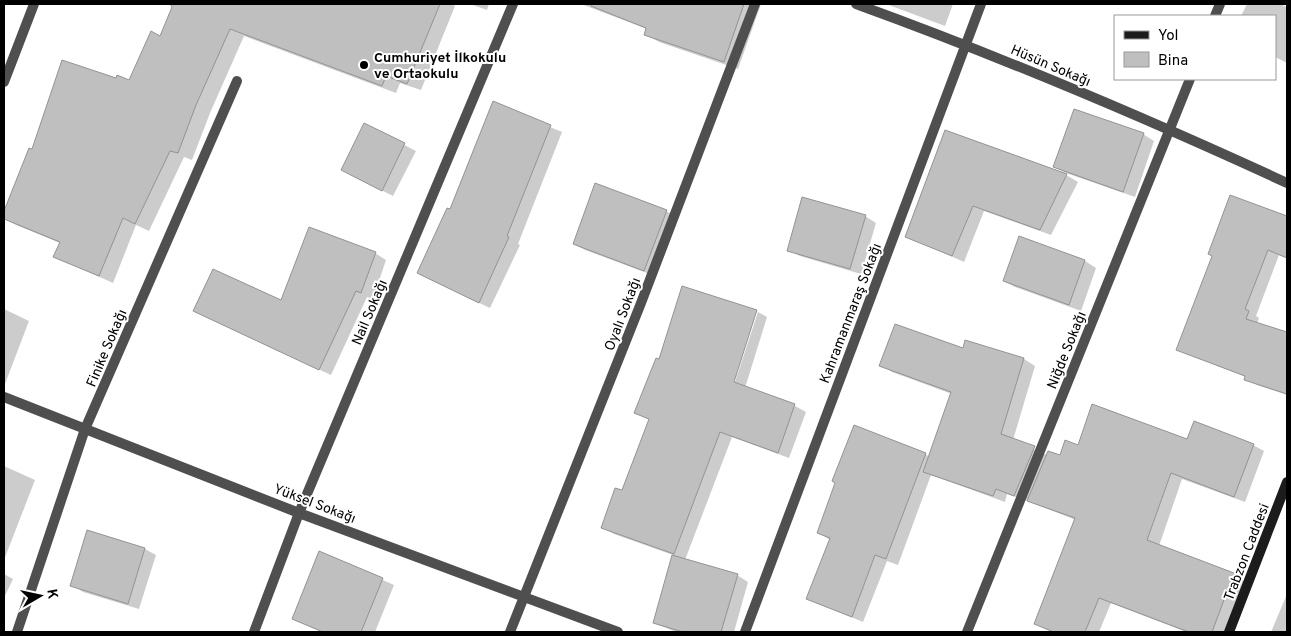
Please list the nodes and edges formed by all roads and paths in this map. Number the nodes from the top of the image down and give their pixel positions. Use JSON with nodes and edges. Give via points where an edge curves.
{"nodes":[{"id":1,"x":34,"y":4,"type":"edge"},
{"id":2,"x":513,"y":4,"type":"edge"},
{"id":3,"x":755,"y":4,"type":"edge"},
{"id":4,"x":856,"y":4,"type":"edge"},
{"id":5,"x":981,"y":4,"type":"edge"},
{"id":6,"x":965,"y":44,"type":"junction"},
{"id":7,"x":1190,"y":80,"type":"edge"},
{"id":8,"x":236,"y":81,"type":"dead end"},
{"id":9,"x":4,"y":82,"type":"edge"},
{"id":10,"x":1170,"y":129,"type":"junction"},
{"id":11,"x":1287,"y":183,"type":"edge"},
{"id":12,"x":4,"y":397,"type":"edge"},
{"id":13,"x":85,"y":430,"type":"junction"},
{"id":14,"x":1287,"y":482,"type":"edge"},
{"id":15,"x":1283,"y":504,"type":"edge"},
{"id":16,"x":300,"y":513,"type":"junction"},
{"id":17,"x":525,"y":597,"type":"junction"},
{"id":18,"x":17,"y":632,"type":"edge"},
{"id":19,"x":254,"y":632,"type":"edge"},
{"id":20,"x":510,"y":632,"type":"edge"},
{"id":21,"x":618,"y":632,"type":"edge"},
{"id":22,"x":745,"y":632,"type":"edge"},
{"id":23,"x":967,"y":632,"type":"edge"},
{"id":24,"x":1229,"y":632,"type":"edge"}],
"edges":[{"from":1,"to":9,"type":"street"},
{"from":2,"to":16,"type":"street","name":"Nail Sokağı"},
{"from":3,"to":17,"type":"street","name":"Oyalı Sokağı"},
{"from":4,"to":6,"type":"street","name":"Hüsün Sokağı"},
{"from":5,"to":6,"type":"street","name":"Kahramanmaraş Sokağı"},
{"from":6,"to":10,"type":"street","name":"Hüsün Sokağı"},
{"from":6,"to":22,"type":"street","name":"Kahramanmaraş Sokağı"},
{"from":7,"to":10,"type":"street","name":"Niğde Sokağı"},
{"from":8,"to":13,"type":"street","name":"Finike Sokağı"},
{"from":10,"to":11,"type":"street","name":"Hüsün Sokağı"},
{"from":10,"to":23,"type":"street","name":"Niğde Sokağı"},
{"from":12,"to":13,"type":"street","name":"Yüksel Sokağı"},
{"from":13,"to":16,"type":"street","name":"Yüksel Sokağı"},
{"from":13,"to":18,"type":"street","name":"Finike Sokağı"},
{"from":14,"to":15,"type":"main road","name":"Trabzon Caddesi"},
{"from":15,"to":24,"type":"main road","name":"Trabzon Caddesi"},
{"from":16,"to":17,"type":"street","name":"Yüksel Sokağı"},
{"from":16,"to":19,"type":"street","name":"Nail Sokağı"},
{"from":17,"to":20,"type":"street","name":"Oyalı Sokağı"},
{"from":17,"to":21,"type":"street","name":"Yüksel Sokağı"}]}
